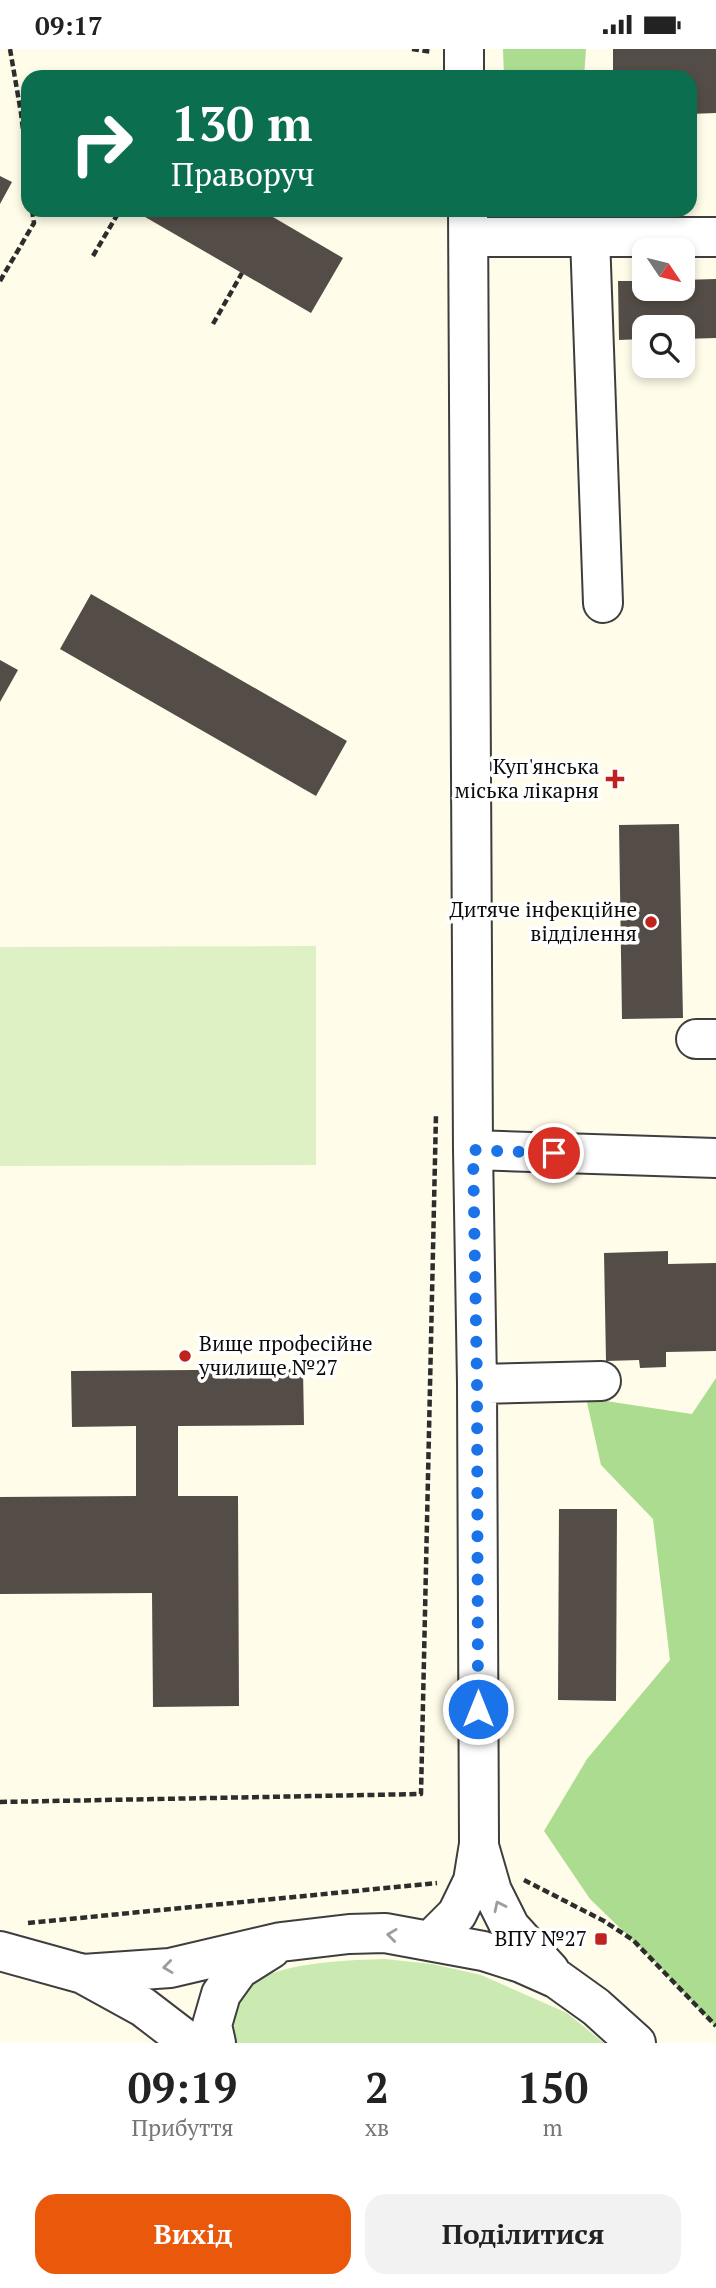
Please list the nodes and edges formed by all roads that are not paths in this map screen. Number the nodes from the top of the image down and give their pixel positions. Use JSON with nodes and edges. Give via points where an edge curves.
{"nodes":[{"id":1,"x":464,"y":49,"type":"edge"},
{"id":2,"x":464,"y":70,"type":"edge"},
{"id":3,"x":468,"y":223,"type":"edge"},
{"id":4,"x":590,"y":237,"type":"junction"},
{"id":5,"x":716,"y":237,"type":"edge"},
{"id":6,"x":603,"y":603,"type":"dead end"},
{"id":7,"x":473,"y":1150,"type":"junction"},
{"id":8,"x":716,"y":1157,"type":"edge"},
{"id":9,"x":601,"y":1381,"type":"dead end"},
{"id":10,"x":477,"y":1384,"type":"junction"},
{"id":11,"x":479,"y":1844,"type":"junction"},
{"id":12,"x":10,"y":1936,"type":"edge"},
{"id":13,"x":430,"y":1941,"type":"junction"},
{"id":14,"x":281,"y":1942,"type":"junction"},
{"id":15,"x":83,"y":1973,"type":"junction"},
{"id":16,"x":557,"y":1979,"type":"junction"},
{"id":17,"x":190,"y":2043,"type":"edge"},
{"id":18,"x":216,"y":2043,"type":"edge"},
{"id":19,"x":636,"y":2043,"type":"edge"}],
"edges":[{"from":1,"to":2,"type":"street"},
{"from":3,"to":4,"type":"street"},
{"from":3,"to":7,"type":"street"},
{"from":4,"to":5,"type":"street"},
{"from":4,"to":6,"type":"street"},
{"from":7,"to":8,"type":"street"},
{"from":7,"to":10,"type":"street"},
{"from":9,"to":10,"type":"street"},
{"from":10,"to":11,"type":"street"},
{"from":11,"to":13,"type":"street","via":[[473,1881],[457,1914]]},
{"from":16,"to":11,"type":"street","one_way":true,"via":[[510,1927],[492,1891]]},
{"from":12,"to":15,"type":"street"},
{"from":13,"to":14,"type":"street","one_way":true,"via":[[361,1933]]},
{"from":13,"to":16,"type":"street","via":[[483,1951]]},
{"from":14,"to":15,"type":"street","one_way":true,"via":[[170,1968]]},
{"from":14,"to":18,"type":"street","via":[[239,1969],[221,1994],[212,2025]]},
{"from":15,"to":17,"type":"street","via":[[143,2007]]},
{"from":16,"to":19,"type":"street"}]}
